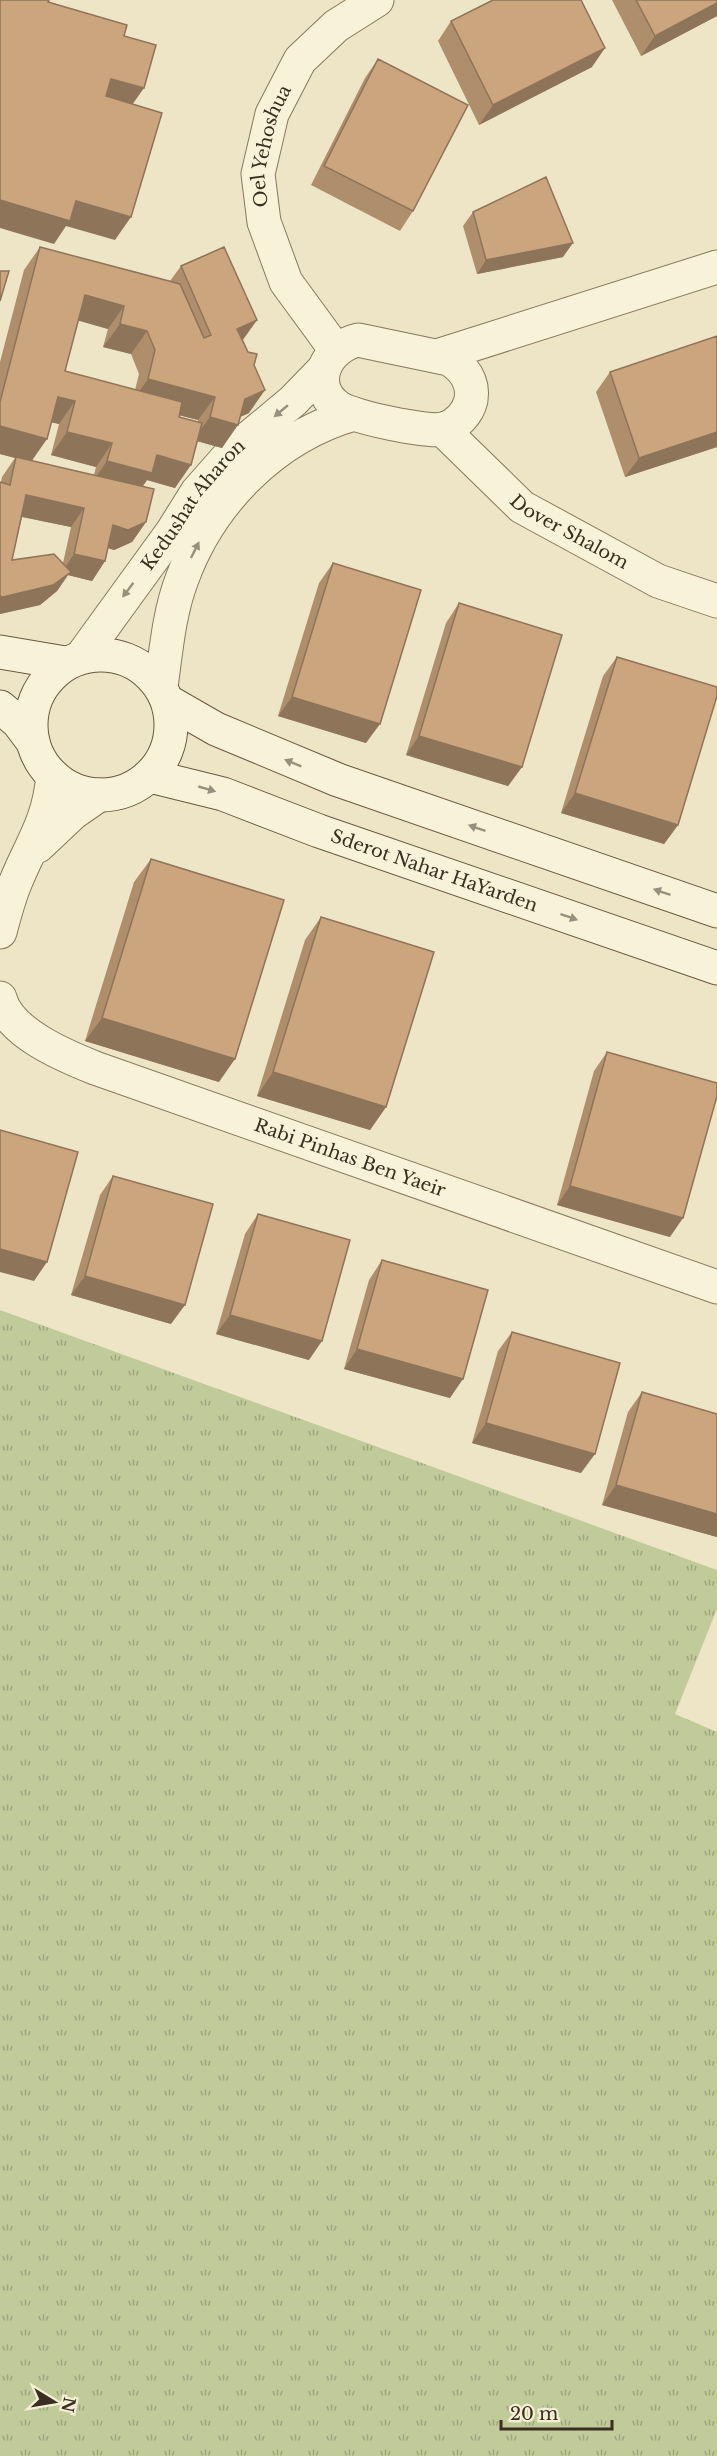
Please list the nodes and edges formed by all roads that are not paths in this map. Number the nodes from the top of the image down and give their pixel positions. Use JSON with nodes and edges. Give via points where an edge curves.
{"nodes":[{"id":1,"x":377,"y":0,"type":"edge"},
{"id":2,"x":717,"y":267,"type":"edge"},
{"id":3,"x":437,"y":356,"type":"junction"},
{"id":4,"x":329,"y":360,"type":"junction"},
{"id":5,"x":354,"y":414,"type":"junction"},
{"id":6,"x":442,"y":429,"type":"junction"},
{"id":7,"x":717,"y":601,"type":"edge"},
{"id":8,"x":0,"y":652,"type":"edge"},
{"id":9,"x":74,"y":660,"type":"junction"},
{"id":10,"x":165,"y":695,"type":"junction"},
{"id":11,"x":0,"y":707,"type":"edge"},
{"id":12,"x":33,"y":742,"type":"junction"},
{"id":13,"x":52,"y":776,"type":"junction"},
{"id":14,"x":150,"y":776,"type":"junction"},
{"id":15,"x":99,"y":795,"type":"junction"},
{"id":16,"x":27,"y":859,"type":"junction"},
{"id":17,"x":717,"y":911,"type":"edge"},
{"id":18,"x":0,"y":932,"type":"edge"},
{"id":19,"x":717,"y":968,"type":"edge"},
{"id":20,"x":0,"y":998,"type":"edge"},
{"id":21,"x":717,"y":1287,"type":"edge"}],
"edges":[{"from":1,"to":4,"type":"street","name":"Oel Yehoshua","via":[[336,26],[300,60],[272,114],[258,174],[264,222],[286,282]]},
{"from":2,"to":3,"type":"street"},
{"from":3,"to":4,"type":"street","via":[[358,339],[346,342]]},
{"from":3,"to":6,"type":"street","via":[[459,366],[471,388],[471,401],[463,416]]},
{"from":4,"to":5,"type":"street","via":[[327,395],[335,405]]},
{"from":4,"to":9,"type":"street","name":"Kedushat Aharon","one_way":true,"via":[[293,401],[234,450],[197,492],[172,532]]},
{"from":5,"to":6,"type":"street","via":[[429,430]]},
{"from":10,"to":5,"type":"street","name":"Kedushat Aharon","one_way":true,"via":[[172,615],[181,580],[223,505],[283,446]]},
{"from":6,"to":7,"type":"street","name":"Dover Shalom","via":[[522,507],[658,581]]},
{"from":8,"to":9,"type":"street"},
{"from":9,"to":10,"type":"street","via":[[100,654],[135,662]]},
{"from":9,"to":12,"type":"street","via":[[48,678],[36,697],[31,719]]},
{"from":10,"to":14,"type":"street","via":[[172,722],[170,742]]},
{"from":17,"to":10,"type":"street","one_way":true,"via":[[338,780],[216,729]]},
{"from":11,"to":12,"type":"street"},
{"from":12,"to":13,"type":"street"},
{"from":13,"to":15,"type":"street","via":[[74,789]]},
{"from":13,"to":16,"type":"street","via":[[43,826]]},
{"from":14,"to":15,"type":"street","via":[[118,794]]},
{"from":14,"to":19,"type":"street","name":"Sderot Nahar HaYarden","one_way":true,"via":[[223,794],[319,831]]},
{"from":15,"to":16,"type":"street","via":[[50,832]]},
{"from":16,"to":18,"type":"street"},
{"from":20,"to":21,"type":"street","name":"Rabi Pinhas Ben Yaeir","via":[[17,1023],[42,1044],[95,1068]]}]}
